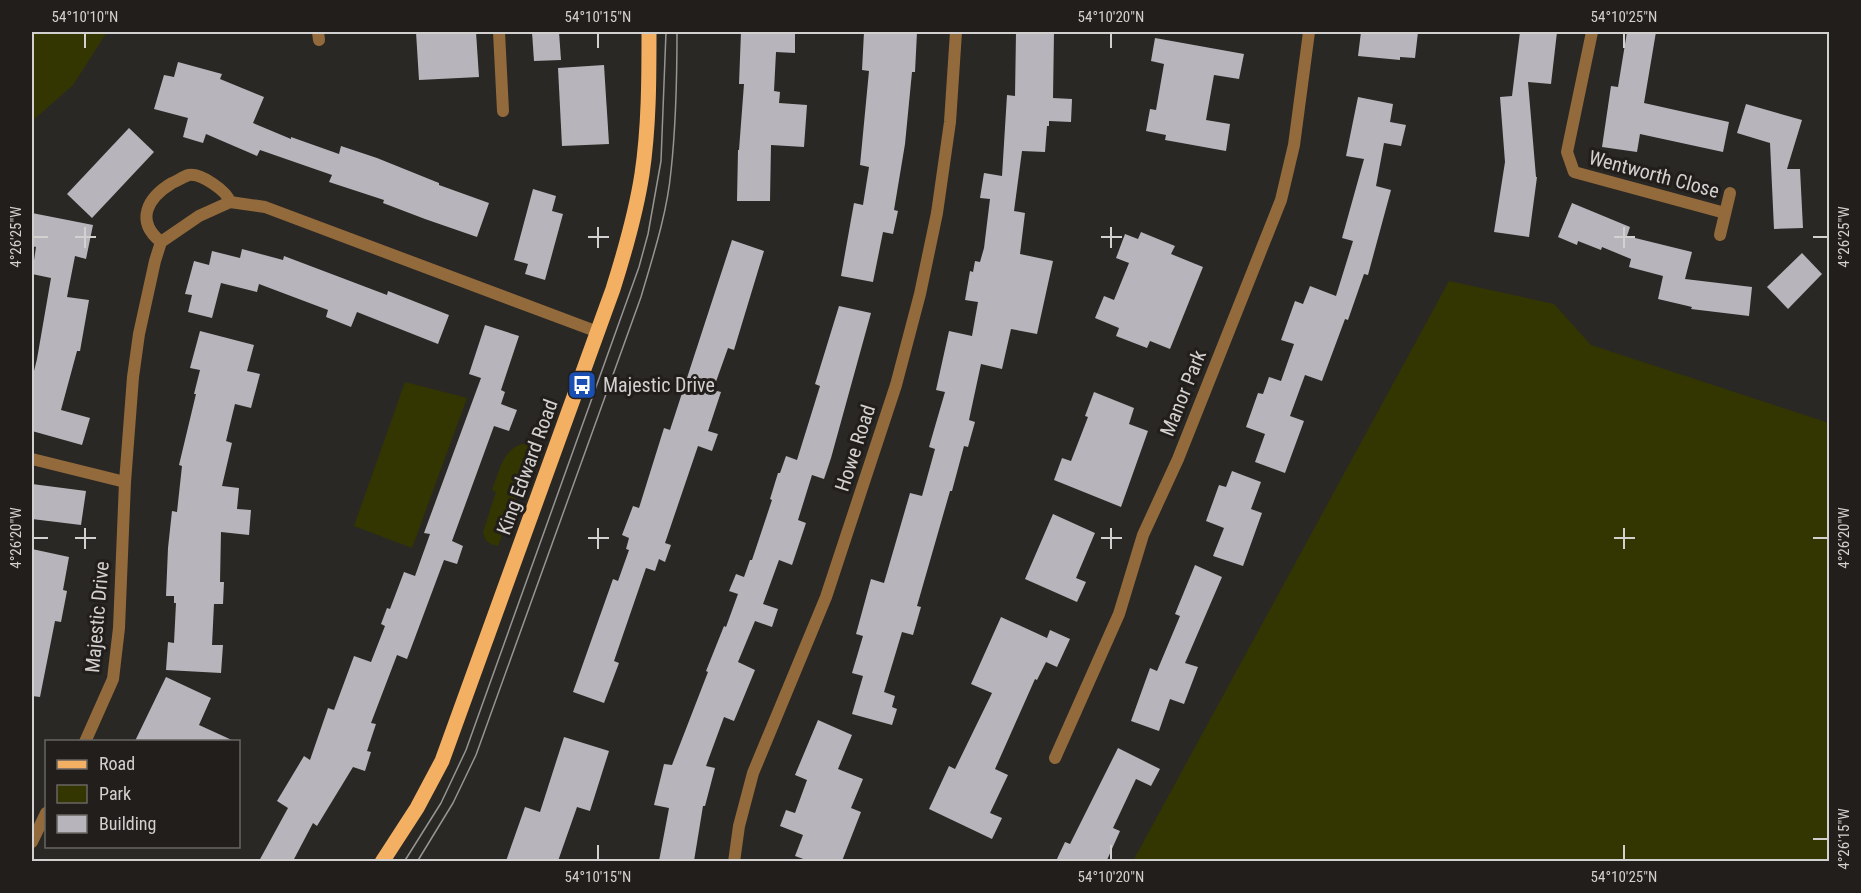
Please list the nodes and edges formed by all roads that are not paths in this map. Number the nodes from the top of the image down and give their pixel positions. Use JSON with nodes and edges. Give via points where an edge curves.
{"nodes":[{"id":1,"x":499,"y":32,"type":"edge"},
{"id":2,"x":649,"y":32,"type":"edge"},
{"id":3,"x":956,"y":32,"type":"edge"},
{"id":4,"x":1310,"y":32,"type":"edge"},
{"id":5,"x":1592,"y":32,"type":"edge"},
{"id":6,"x":503,"y":111,"type":"dead end"},
{"id":7,"x":1730,"y":193,"type":"dead end"},
{"id":8,"x":230,"y":202,"type":"junction"},
{"id":9,"x":1725,"y":213,"type":"junction"},
{"id":10,"x":1720,"y":235,"type":"dead end"},
{"id":11,"x":161,"y":242,"type":"junction"},
{"id":12,"x":598,"y":332,"type":"junction"},
{"id":13,"x":32,"y":459,"type":"edge"},
{"id":14,"x":125,"y":482,"type":"junction"},
{"id":15,"x":85,"y":740,"type":"edge"},
{"id":16,"x":1055,"y":758,"type":"dead end"},
{"id":17,"x":45,"y":815,"type":"edge"},
{"id":18,"x":32,"y":842,"type":"edge"},
{"id":19,"x":382,"y":861,"type":"edge"},
{"id":20,"x":734,"y":861,"type":"edge"}],
"edges":[{"from":1,"to":6,"type":"street"},
{"from":2,"to":12,"type":"main road","name":"King Edward Road","via":[[642,171],[626,248]]},
{"from":3,"to":20,"type":"street","name":"Howe Road","via":[[950,122],[937,213],[896,385],[826,597],[753,773]]},
{"from":4,"to":16,"type":"street","name":"Manor Park","via":[[1294,145],[1281,200],[1178,459],[1143,534],[1119,614]]},
{"from":5,"to":9,"type":"street","name":"Wentworth Close","via":[[1567,153],[1574,172]]},
{"from":7,"to":9,"type":"street","name":"Wentworth Close"},
{"from":8,"to":11,"type":"street","via":[[199,216]]},
{"from":8,"to":11,"type":"street","via":[[228,195],[195,176],[167,186],[147,208],[146,222]]},
{"from":8,"to":12,"type":"street","via":[[266,207]]},
{"from":9,"to":10,"type":"street","name":"Wentworth Close"},
{"from":11,"to":14,"type":"street","name":"Majestic Drive","via":[[139,334]]},
{"from":12,"to":19,"type":"main road","name":"King Edward Road","via":[[442,761]]},
{"from":13,"to":14,"type":"street"},
{"from":14,"to":15,"type":"street","name":"Majestic Drive","via":[[113,679]]},
{"from":17,"to":18,"type":"street"}]}
